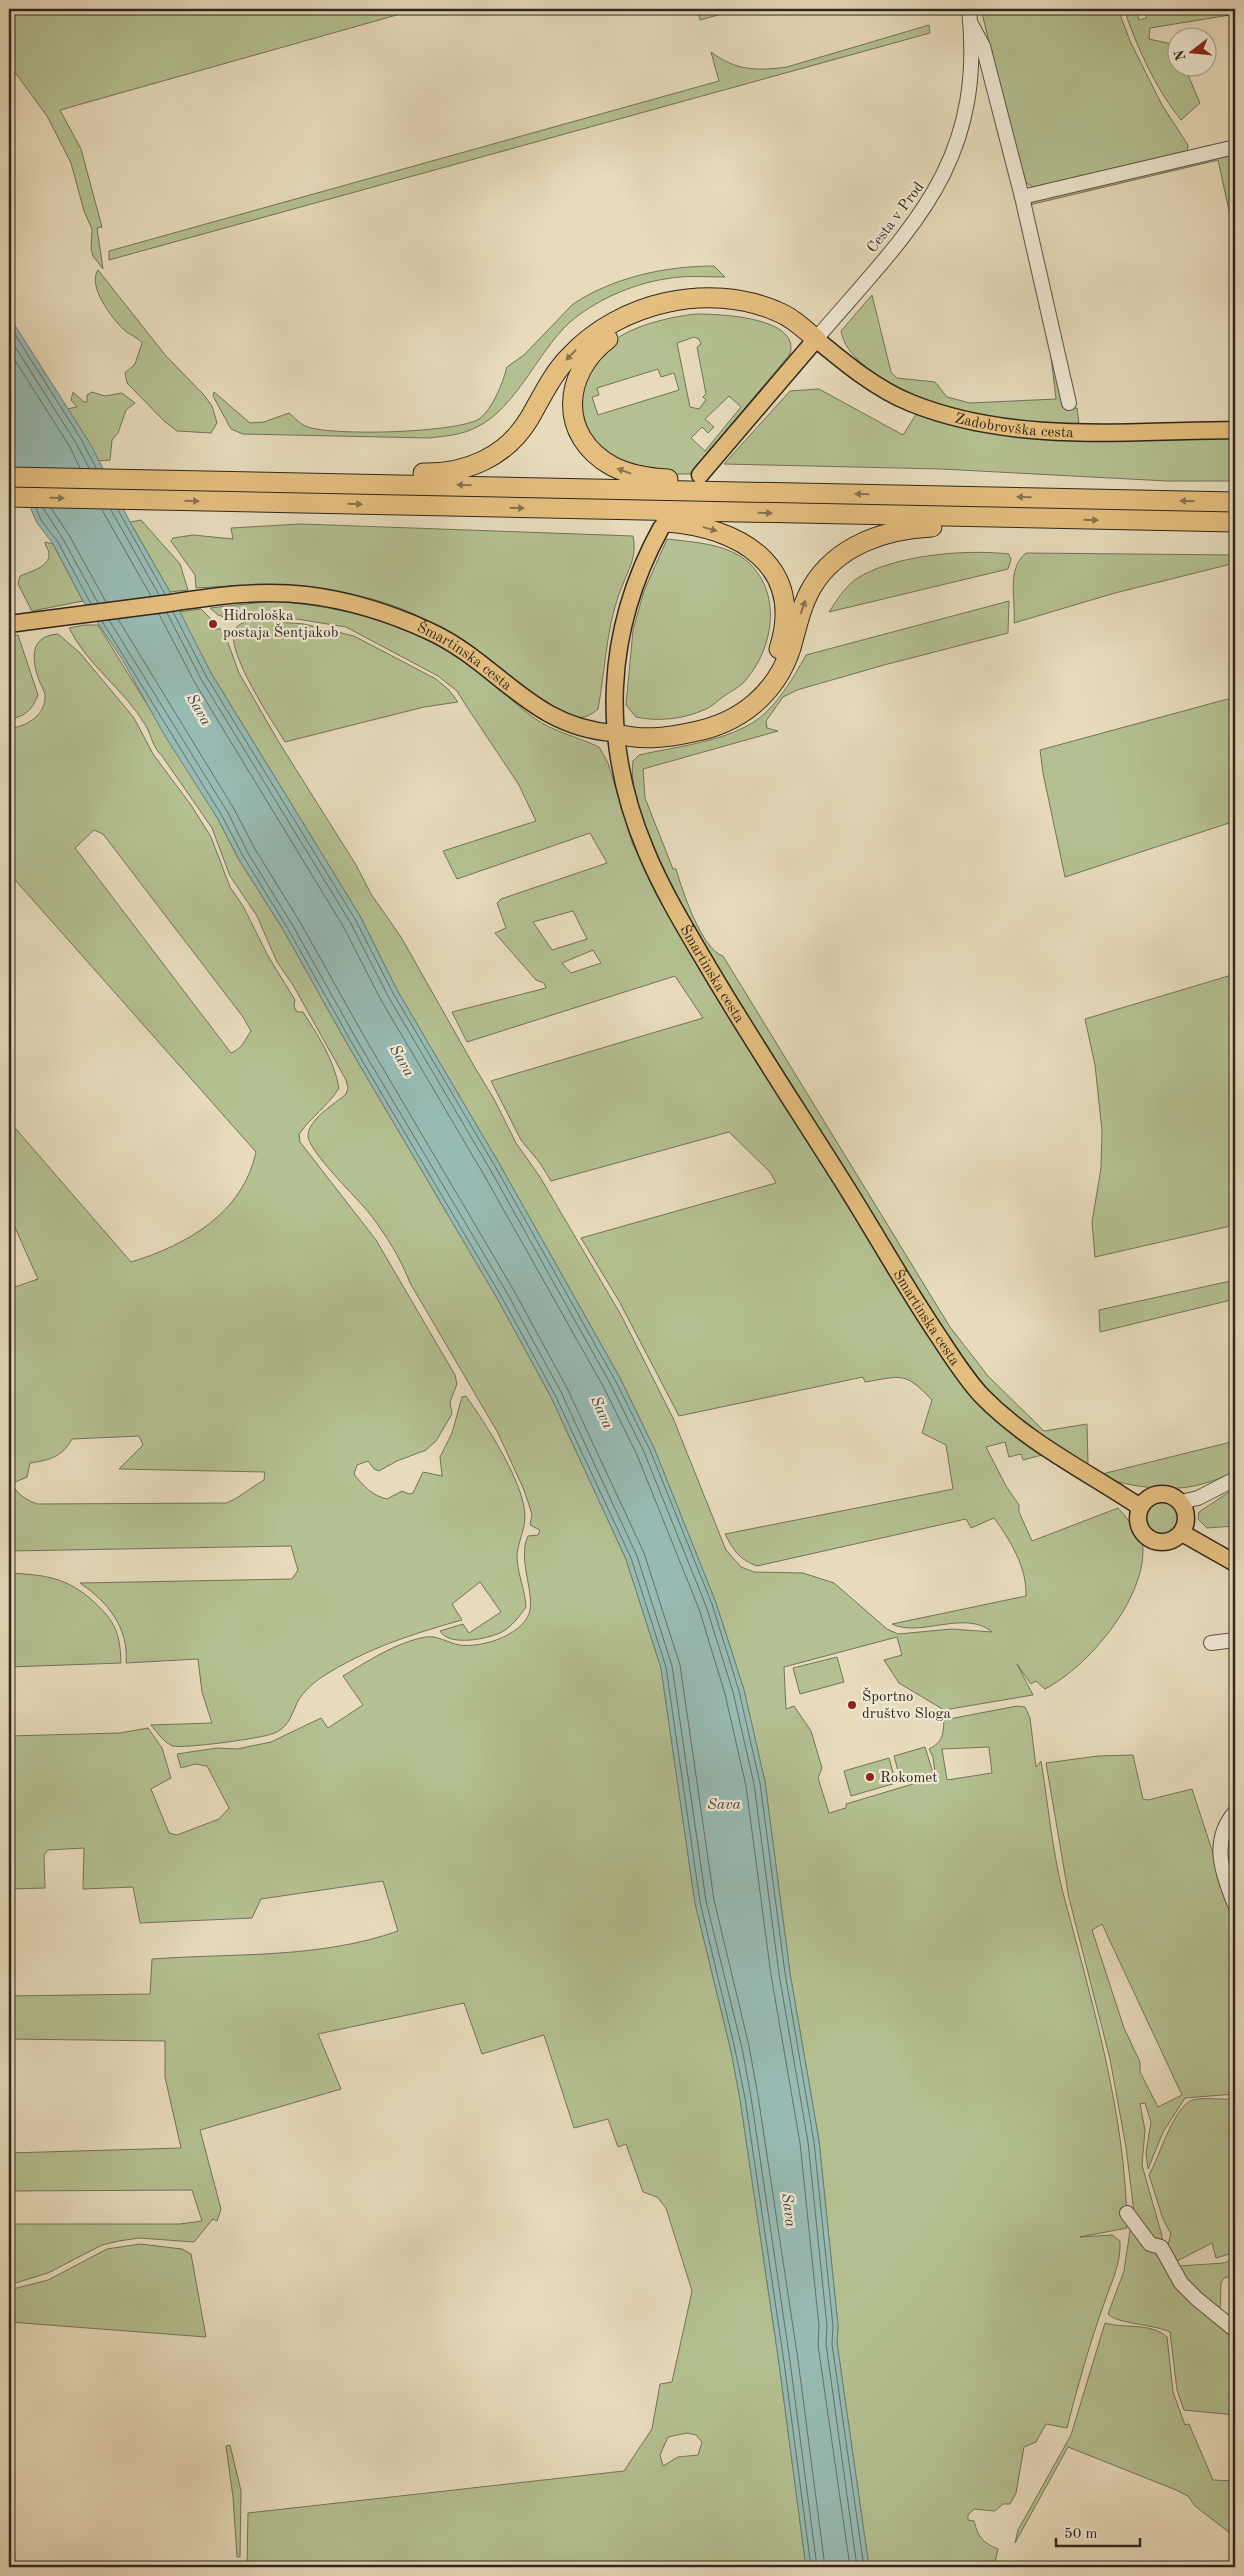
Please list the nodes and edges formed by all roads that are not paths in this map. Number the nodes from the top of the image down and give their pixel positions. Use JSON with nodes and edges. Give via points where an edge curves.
{"nodes":[{"id":1,"x":969,"y":9,"type":"edge"},
{"id":2,"x":971,"y":24,"type":"junction"},
{"id":3,"x":1235,"y":147,"type":"edge"},
{"id":4,"x":1022,"y":197,"type":"junction"},
{"id":5,"x":816,"y":339,"type":"junction"},
{"id":6,"x":1069,"y":404,"type":"dead end"},
{"id":7,"x":1235,"y":430,"type":"edge"},
{"id":8,"x":700,"y":474,"type":"dead end"},
{"id":9,"x":9,"y":477,"type":"edge"},
{"id":10,"x":281,"y":482,"type":"junction"},
{"id":11,"x":722,"y":491,"type":"junction"},
{"id":12,"x":9,"y":497,"type":"edge"},
{"id":13,"x":1235,"y":502,"type":"edge"},
{"id":14,"x":594,"y":509,"type":"junction"},
{"id":15,"x":1008,"y":518,"type":"junction"},
{"id":16,"x":1235,"y":522,"type":"edge"},
{"id":17,"x":661,"y":528,"type":"dead end"},
{"id":18,"x":9,"y":624,"type":"edge"},
{"id":19,"x":614,"y":733,"type":"junction"},
{"id":20,"x":1235,"y":1479,"type":"edge"},
{"id":21,"x":1181,"y":1502,"type":"junction"},
{"id":22,"x":1140,"y":1507,"type":"junction"},
{"id":23,"x":1182,"y":1533,"type":"junction"},
{"id":24,"x":1235,"y":1563,"type":"edge"},
{"id":25,"x":1235,"y":1640,"type":"edge"},
{"id":26,"x":1211,"y":1643,"type":"dead end"},
{"id":27,"x":1235,"y":1812,"type":"edge"},
{"id":28,"x":1235,"y":1905,"type":"edge"},
{"id":29,"x":1127,"y":2212,"type":"dead end"},
{"id":30,"x":1235,"y":2330,"type":"edge"}],
"edges":[{"from":1,"to":2,"type":"street","name":"Cesta v Prod"},
{"from":2,"to":4,"type":"street","via":[[983,46]]},
{"from":2,"to":5,"type":"street","name":"Cesta v Prod","via":[[972,67],[966,110],[955,151],[942,179],[923,211]]},
{"from":3,"to":4,"type":"street"},
{"from":4,"to":6,"type":"street"},
{"from":5,"to":7,"type":"main road","name":"Zadobrovška cesta","via":[[853,369],[909,402],[970,422],[1022,430]]},
{"from":5,"to":8,"type":"main road"},
{"from":5,"to":10,"type":"highway","one_way":true,"via":[[785,315],[742,301],[699,298],[664,303],[614,322],[578,348],[556,372],[517,436],[482,461],[447,472],[311,473]]},
{"from":11,"to":5,"type":"highway","one_way":true,"via":[[694,481],[634,474],[612,466],[596,455],[582,439],[573,417],[572,396],[580,369],[592,353],[617,334],[643,321],[682,311],[742,312]]},
{"from":9,"to":10,"type":"highway"},
{"from":11,"to":10,"type":"highway","one_way":true},
{"from":13,"to":11,"type":"highway","one_way":true},
{"from":12,"to":14,"type":"highway","one_way":true},
{"from":14,"to":15,"type":"highway","one_way":true},
{"from":14,"to":19,"type":"highway","one_way":true,"via":[[612,518],[702,526],[739,540],[758,553],[772,571],[784,606],[783,631],[775,658],[763,679],[744,699],[700,720]]},
{"from":15,"to":16,"type":"highway","one_way":true},
{"from":19,"to":15,"type":"highway","one_way":true,"via":[[640,738],[684,734],[731,721],[751,707],[772,686],[785,664],[812,587],[836,559],[855,546],[877,536],[904,530],[970,527]]},
{"from":17,"to":19,"type":"main road","via":[[636,580],[621,631],[615,673]]},
{"from":18,"to":19,"type":"main road","name":"Šmartinska cesta","via":[[261,593],[305,595],[352,603],[429,631],[458,646],[550,715],[585,730]]},
{"from":19,"to":22,"type":"main road","name":"Šmartinska cesta","via":[[634,819],[671,902],[730,1003],[955,1361],[979,1393],[1021,1430],[1055,1455]]},
{"from":20,"to":21,"type":"street","via":[[1198,1498]]},
{"from":21,"to":22,"type":"main road","via":[[1175,1497],[1159,1494]]},
{"from":21,"to":23,"type":"main road","via":[[1187,1518]]},
{"from":22,"to":23,"type":"main road","via":[[1138,1523],[1146,1537],[1161,1543]]},
{"from":23,"to":24,"type":"main road"},
{"from":25,"to":26,"type":"street"},
{"from":27,"to":28,"type":"street","via":[[1224,1830],[1220,1850],[1220,1864]]},
{"from":29,"to":30,"type":"street","via":[[1150,2244],[1161,2247],[1181,2283]]}]}
